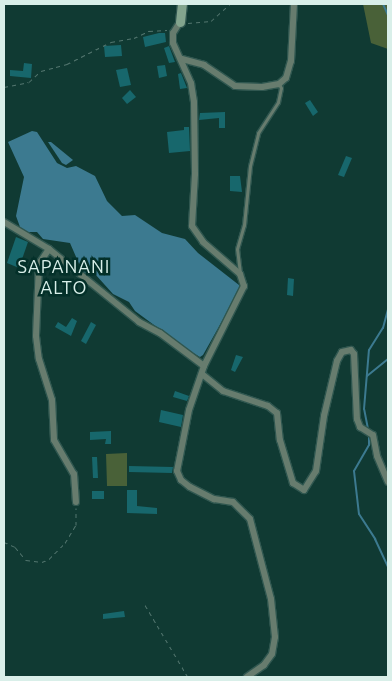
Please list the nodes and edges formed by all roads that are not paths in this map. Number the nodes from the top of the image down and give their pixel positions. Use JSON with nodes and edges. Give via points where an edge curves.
{"nodes":[{"id":1,"x":182,"y":4,"type":"edge"},
{"id":2,"x":294,"y":4,"type":"edge"},
{"id":3,"x":180,"y":22,"type":"joint"},
{"id":4,"x":182,"y":59,"type":"junction"},
{"id":5,"x":279,"y":84,"type":"junction"},
{"id":6,"x":4,"y":222,"type":"edge"},
{"id":7,"x":49,"y":249,"type":"junction"},
{"id":8,"x":240,"y":274,"type":"junction"},
{"id":9,"x":204,"y":366,"type":"junction"},
{"id":10,"x":202,"y":374,"type":"junction"},
{"id":11,"x":388,"y":482,"type":"edge"},
{"id":12,"x":76,"y":502,"type":"road end"},
{"id":13,"x":246,"y":677,"type":"edge"}],
"edges":[{"from":1,"to":3,"type":"street"},
{"from":2,"to":5,"type":"street","via":[[291,61],[286,78]]},
{"from":3,"to":4,"type":"street","via":[[173,33],[173,42]]},
{"from":4,"to":5,"type":"street","via":[[204,65],[235,86],[262,88]]},
{"from":4,"to":8,"type":"street","via":[[194,102],[192,226],[203,242]]},
{"from":5,"to":8,"type":"lane","via":[[282,88],[278,102],[258,133],[250,166],[244,225],[237,249]]},
{"from":6,"to":7,"type":"street"},
{"from":7,"to":9,"type":"street","via":[[139,322],[160,333]]},
{"from":7,"to":12,"type":"street","via":[[39,264],[36,336],[39,359],[52,400],[54,440],[74,474]]},
{"from":8,"to":9,"type":"street","via":[[244,286],[241,295]]},
{"from":9,"to":10,"type":"street"},
{"from":10,"to":11,"type":"street","via":[[222,391],[268,406],[277,413],[280,440],[293,483],[304,490],[316,471],[337,361],[342,352],[351,350],[354,354],[357,419],[360,427],[373,436]]},
{"from":10,"to":13,"type":"street","via":[[189,410],[177,470],[181,480],[190,487],[214,499],[233,502],[250,519],[271,599],[275,637],[272,654],[264,666]]}]}
